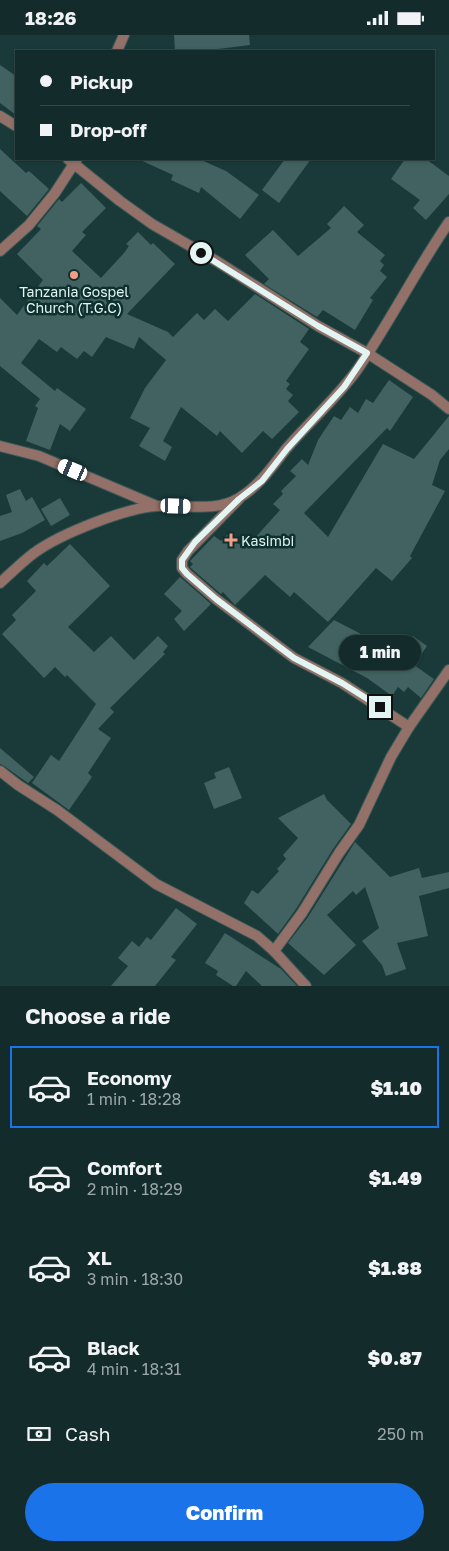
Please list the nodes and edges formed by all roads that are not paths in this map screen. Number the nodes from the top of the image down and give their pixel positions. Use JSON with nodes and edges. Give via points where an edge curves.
{"nodes":[{"id":1,"x":124,"y":35,"type":"edge"},
{"id":2,"x":118,"y":50,"type":"edge"},
{"id":3,"x":0,"y":116,"type":"edge"},
{"id":4,"x":15,"y":125,"type":"edge"},
{"id":5,"x":74,"y":160,"type":"edge"},
{"id":6,"x":449,"y":222,"type":"edge"},
{"id":7,"x":0,"y":251,"type":"edge"},
{"id":8,"x":367,"y":353,"type":"junction"},
{"id":9,"x":449,"y":409,"type":"edge"},
{"id":10,"x":0,"y":447,"type":"edge"},
{"id":11,"x":239,"y":499,"type":"junction"},
{"id":12,"x":157,"y":506,"type":"junction"},
{"id":13,"x":0,"y":583,"type":"edge"},
{"id":14,"x":449,"y":670,"type":"edge"},
{"id":15,"x":409,"y":727,"type":"junction"},
{"id":16,"x":0,"y":771,"type":"edge"},
{"id":17,"x":274,"y":951,"type":"junction"},
{"id":18,"x":306,"y":986,"type":"edge"}],
"edges":[{"from":1,"to":2,"type":"street"},
{"from":3,"to":4,"type":"street"},
{"from":5,"to":7,"type":"street","via":[[55,193],[29,225]]},
{"from":5,"to":8,"type":"street","via":[[120,201],[152,224]]},
{"from":6,"to":8,"type":"street"},
{"from":8,"to":9,"type":"street"},
{"from":8,"to":11,"type":"street","via":[[344,387],[262,481]]},
{"from":10,"to":12,"type":"street","via":[[39,456]]},
{"from":11,"to":12,"type":"street","via":[[220,505]]},
{"from":11,"to":15,"type":"street","via":[[188,551],[182,560],[182,568],[216,599],[294,658]]},
{"from":12,"to":13,"type":"street","via":[[126,512],[74,532],[35,553]]},
{"from":14,"to":15,"type":"street"},
{"from":15,"to":17,"type":"street","via":[[358,825]]},
{"from":16,"to":17,"type":"street","via":[[156,884],[250,932]]},
{"from":17,"to":18,"type":"street"}]}
